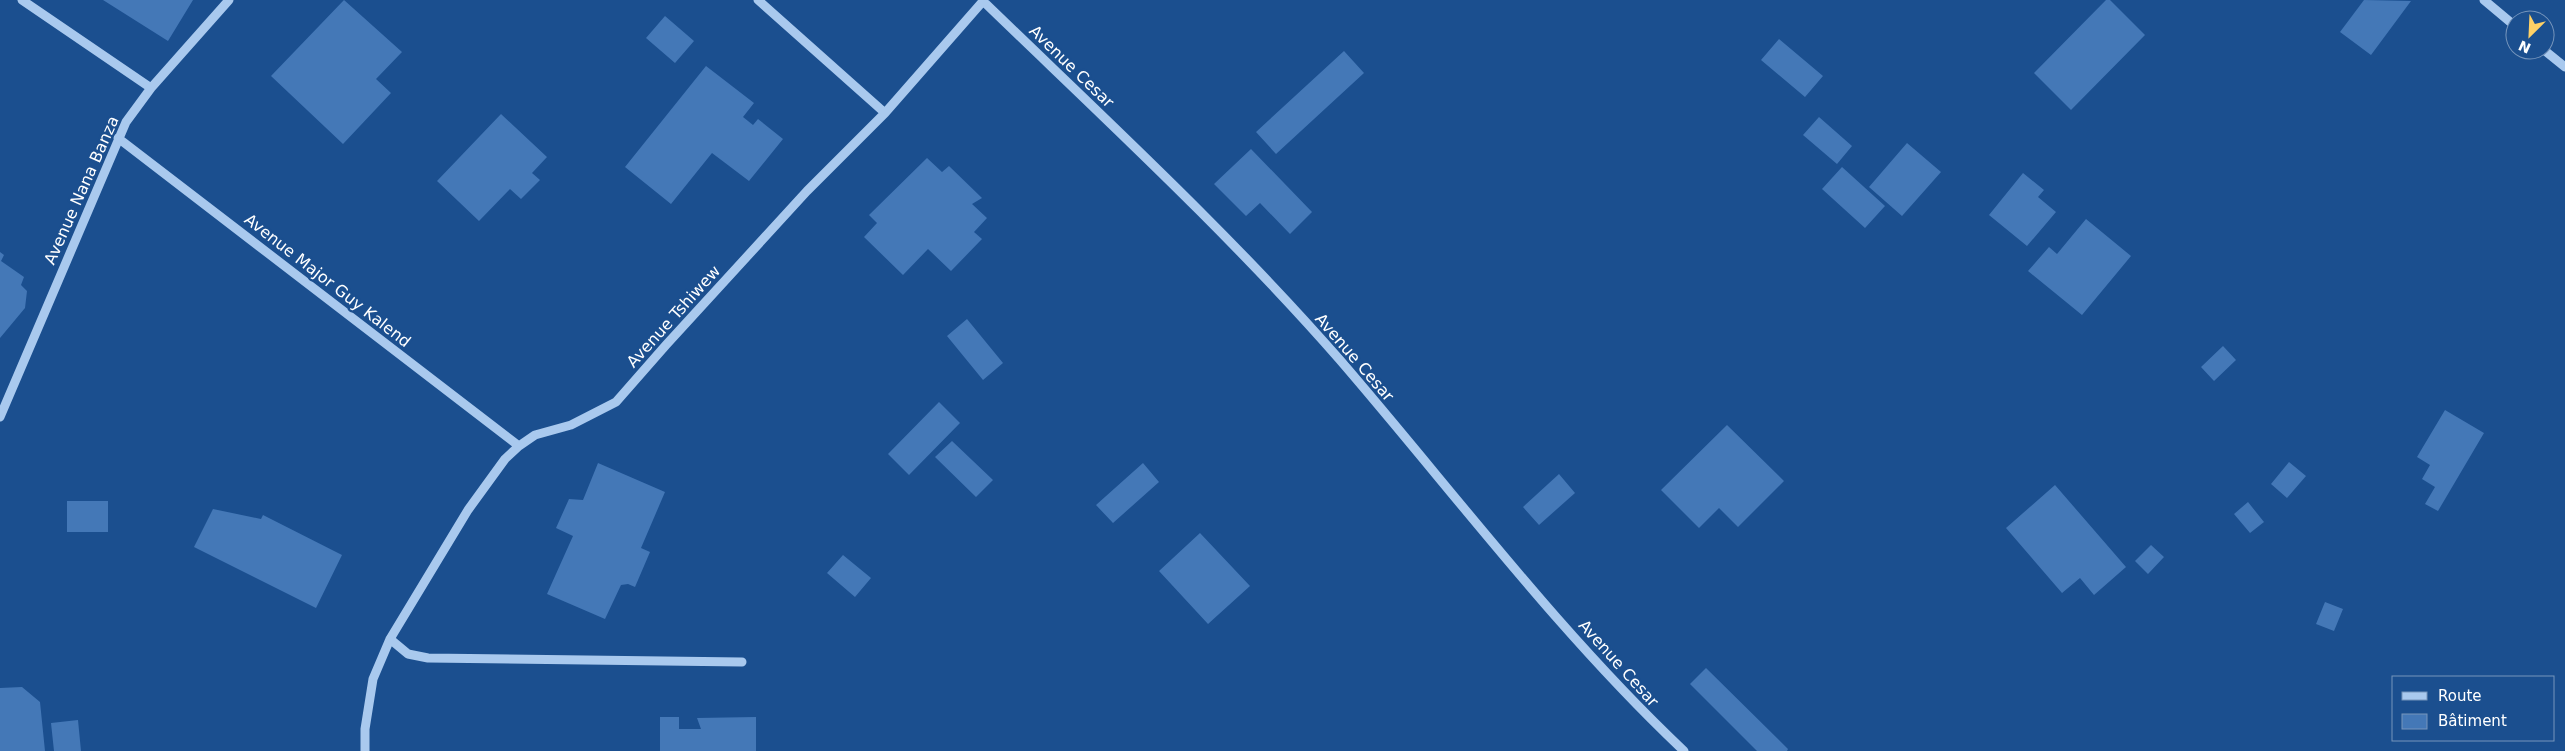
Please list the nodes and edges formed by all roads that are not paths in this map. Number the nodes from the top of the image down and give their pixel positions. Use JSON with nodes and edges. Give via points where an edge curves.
{"nodes":[{"id":1,"x":22,"y":0,"type":"edge"},
{"id":2,"x":229,"y":0,"type":"edge"},
{"id":3,"x":758,"y":0,"type":"edge"},
{"id":4,"x":2484,"y":0,"type":"edge"},
{"id":5,"x":984,"y":1,"type":"edge"},
{"id":6,"x":2505,"y":18,"type":"edge"},
{"id":7,"x":2555,"y":59,"type":"edge"},
{"id":8,"x":2565,"y":67,"type":"edge"},
{"id":9,"x":151,"y":88,"type":"junction"},
{"id":10,"x":885,"y":113,"type":"junction"},
{"id":11,"x":118,"y":138,"type":"junction"},
{"id":12,"x":0,"y":417,"type":"edge"},
{"id":13,"x":519,"y":446,"type":"junction"},
{"id":14,"x":390,"y":639,"type":"junction"},
{"id":15,"x":742,"y":662,"type":"dead end"},
{"id":16,"x":365,"y":751,"type":"edge"},
{"id":17,"x":1684,"y":751,"type":"edge"}],
"edges":[{"from":1,"to":9,"type":"street"},
{"from":2,"to":9,"type":"street","name":"Avenue Nana Banza"},
{"from":3,"to":10,"type":"street"},
{"from":4,"to":6,"type":"street"},
{"from":5,"to":10,"type":"street","name":"Avenue Tshiwew"},
{"from":5,"to":17,"type":"street","name":"Avenue Cesar","via":[[1261,274],[1338,358],[1600,666]]},
{"from":7,"to":8,"type":"street"},
{"from":9,"to":11,"type":"street","name":"Avenue Nana Banza"},
{"from":10,"to":13,"type":"street","name":"Avenue Tshiwew","via":[[800,198],[616,402],[571,425],[536,435]]},
{"from":11,"to":12,"type":"street","name":"Avenue Nana Banza"},
{"from":11,"to":13,"type":"street","name":"Avenue Major Guy Kalend"},
{"from":13,"to":14,"type":"street","name":"Avenue Tshiwew","via":[[505,459],[468,510]]},
{"from":14,"to":15,"type":"street","via":[[408,654],[428,658]]},
{"from":14,"to":16,"type":"street","name":"Avenue Tshiwew","via":[[373,679]]}]}
